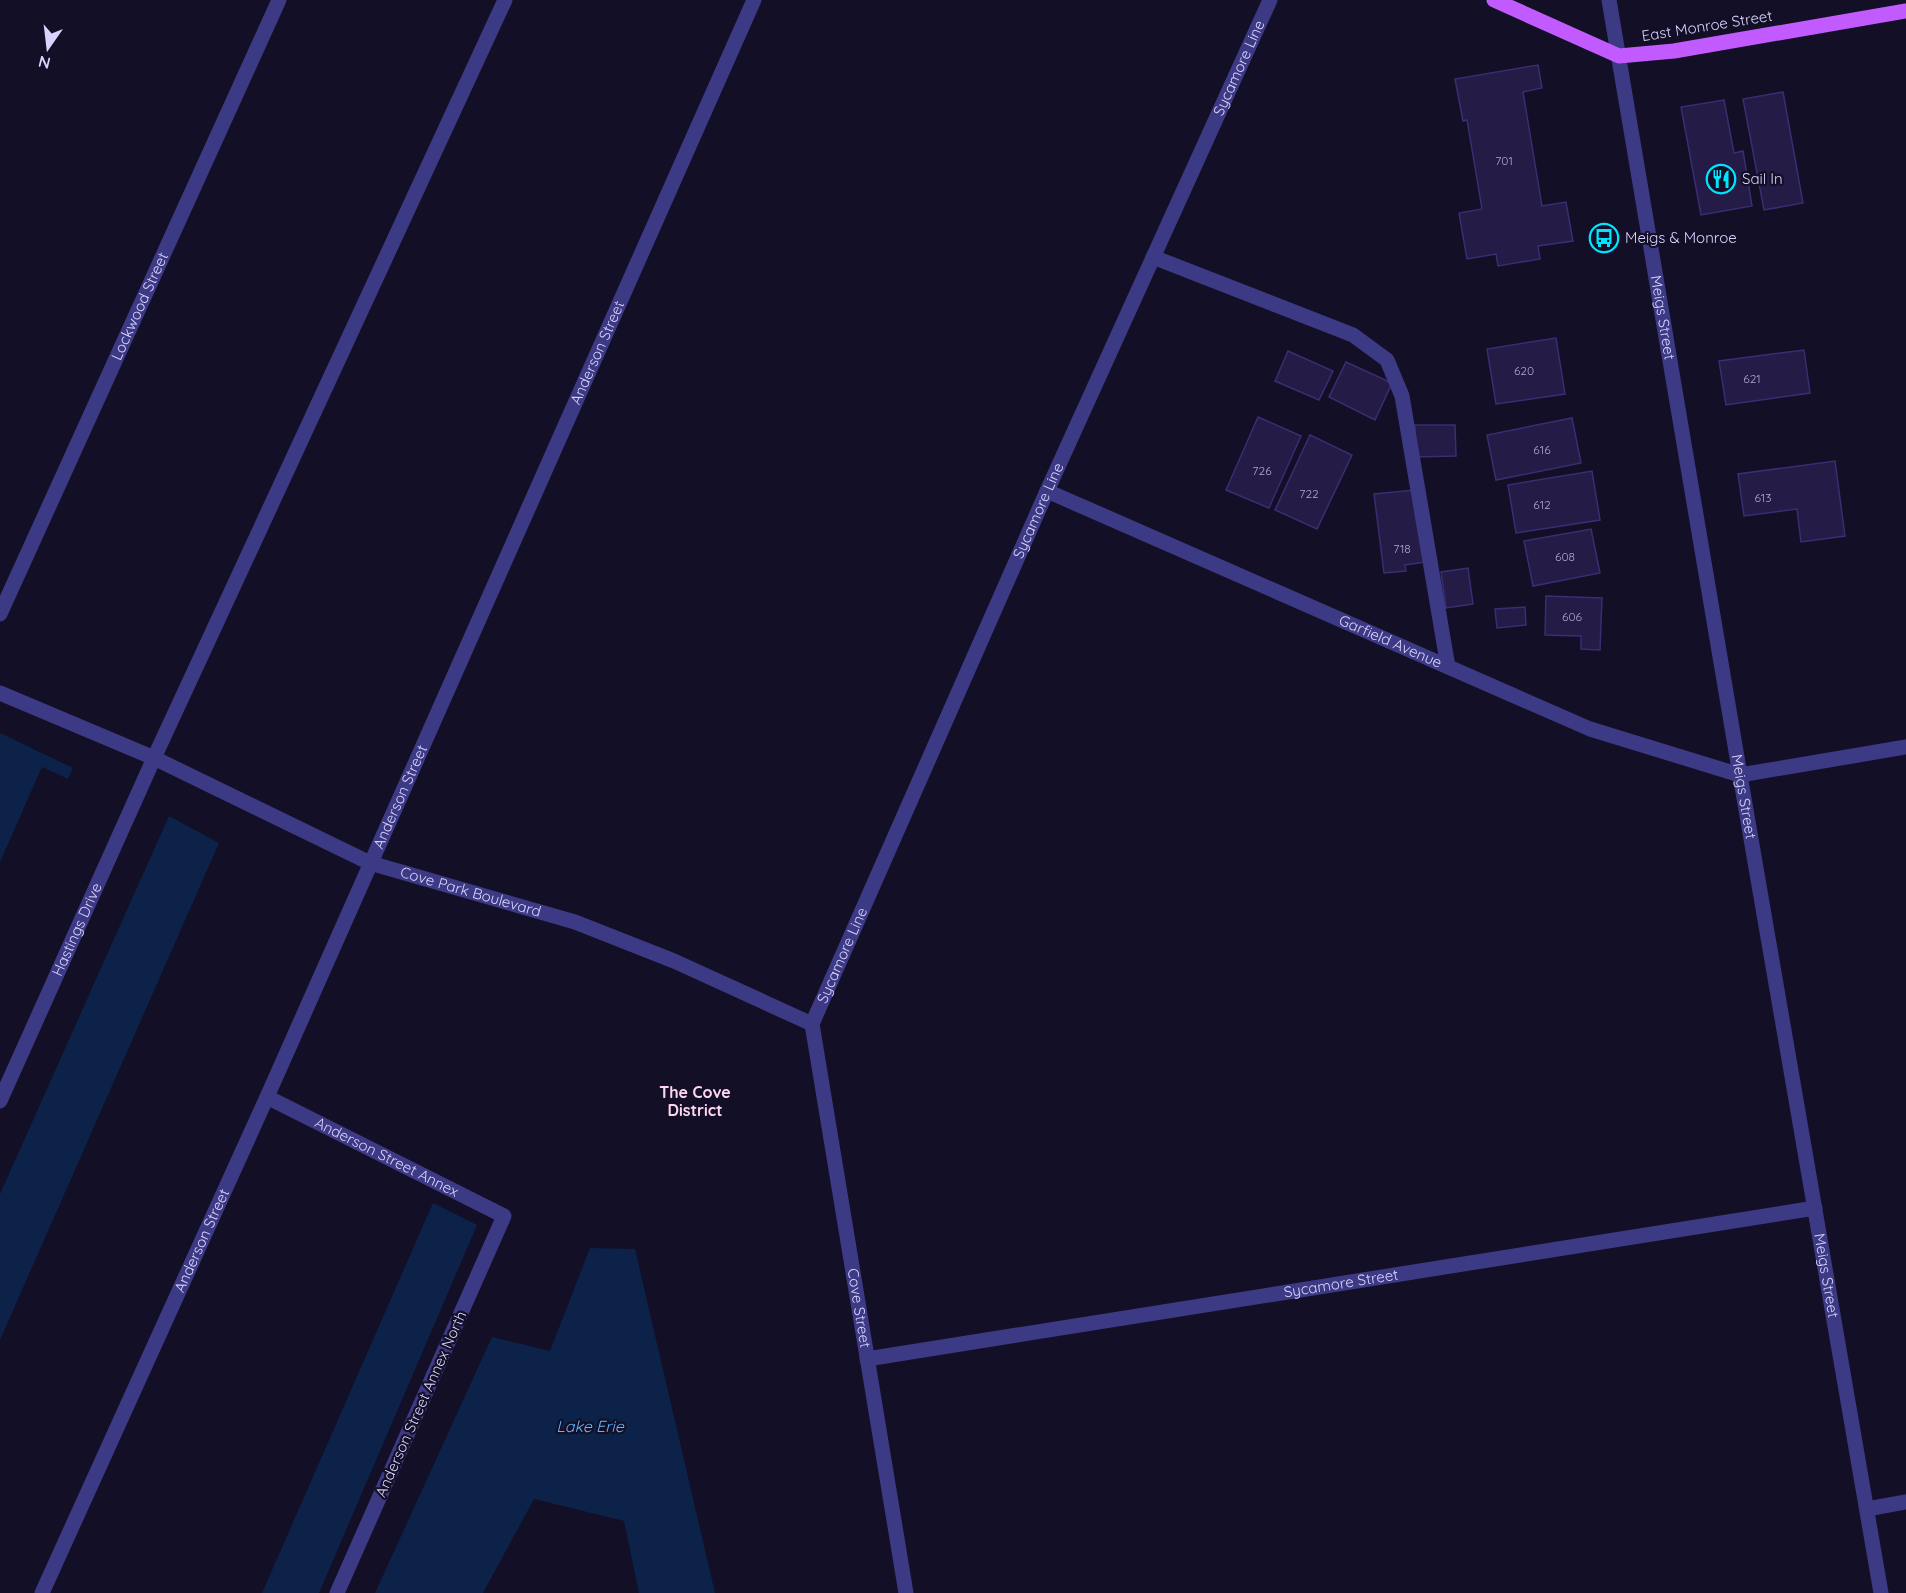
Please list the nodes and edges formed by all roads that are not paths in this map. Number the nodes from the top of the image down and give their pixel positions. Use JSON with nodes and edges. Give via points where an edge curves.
{"nodes":[{"id":1,"x":279,"y":0,"type":"edge"},
{"id":2,"x":505,"y":0,"type":"edge"},
{"id":3,"x":754,"y":0,"type":"edge"},
{"id":4,"x":1270,"y":0,"type":"edge"},
{"id":5,"x":1494,"y":0,"type":"edge"},
{"id":6,"x":1609,"y":0,"type":"edge"},
{"id":7,"x":1906,"y":11,"type":"edge"},
{"id":8,"x":1619,"y":56,"type":"junction"},
{"id":9,"x":1153,"y":257,"type":"junction"},
{"id":10,"x":1047,"y":491,"type":"junction"},
{"id":11,"x":0,"y":614,"type":"edge"},
{"id":12,"x":1448,"y":667,"type":"junction"},
{"id":13,"x":0,"y":693,"type":"edge"},
{"id":14,"x":1906,"y":747,"type":"edge"},
{"id":15,"x":154,"y":758,"type":"junction"},
{"id":16,"x":1740,"y":775,"type":"junction"},
{"id":17,"x":370,"y":863,"type":"junction"},
{"id":18,"x":812,"y":1024,"type":"junction"},
{"id":19,"x":267,"y":1097,"type":"junction"},
{"id":20,"x":0,"y":1101,"type":"edge"},
{"id":21,"x":1815,"y":1208,"type":"junction"},
{"id":22,"x":504,"y":1216,"type":"joint"},
{"id":23,"x":867,"y":1359,"type":"junction"},
{"id":24,"x":1906,"y":1503,"type":"edge"},
{"id":25,"x":1866,"y":1509,"type":"junction"},
{"id":26,"x":42,"y":1593,"type":"edge"},
{"id":27,"x":337,"y":1593,"type":"edge"},
{"id":28,"x":906,"y":1593,"type":"edge"},
{"id":29,"x":1881,"y":1593,"type":"edge"}],
"edges":[{"from":1,"to":11,"type":"street","name":"Lockwood Street"},
{"from":2,"to":15,"type":"street","name":"Hastings Drive"},
{"from":3,"to":17,"type":"street","name":"Anderson Street"},
{"from":4,"to":9,"type":"street","name":"Sycamore Line"},
{"from":5,"to":8,"type":"main road"},
{"from":6,"to":8,"type":"street","name":"Meigs Street"},
{"from":7,"to":8,"type":"main road","name":"East Monroe Street","via":[[1674,51]]},
{"from":8,"to":16,"type":"street","name":"Meigs Street"},
{"from":9,"to":10,"type":"street","name":"Sycamore Line"},
{"from":9,"to":12,"type":"street","via":[[1353,335],[1387,360],[1402,396]]},
{"from":10,"to":12,"type":"street","name":"Garfield Avenue"},
{"from":10,"to":18,"type":"street","name":"Sycamore Line"},
{"from":12,"to":16,"type":"street","name":"Garfield Avenue","via":[[1590,729]]},
{"from":13,"to":15,"type":"street","name":"Cove Park Boulevard"},
{"from":14,"to":16,"type":"street"},
{"from":15,"to":17,"type":"street","name":"Cove Park Boulevard"},
{"from":15,"to":20,"type":"street","name":"Hastings Drive"},
{"from":16,"to":21,"type":"street","name":"Meigs Street"},
{"from":17,"to":18,"type":"street","name":"Cove Park Boulevard","via":[[575,922]]},
{"from":17,"to":19,"type":"street","name":"Anderson Street"},
{"from":18,"to":23,"type":"street","name":"Cove Street"},
{"from":19,"to":22,"type":"street","name":"Anderson Street Annex"},
{"from":19,"to":26,"type":"street","name":"Anderson Street"},
{"from":21,"to":23,"type":"street","name":"Sycamore Street"},
{"from":21,"to":25,"type":"street","name":"Meigs Street"},
{"from":22,"to":27,"type":"street","name":"Anderson Street Annex North"},
{"from":23,"to":28,"type":"street","name":"Cove Street"},
{"from":24,"to":25,"type":"street"},
{"from":25,"to":29,"type":"street","name":"Meigs Street"}]}
